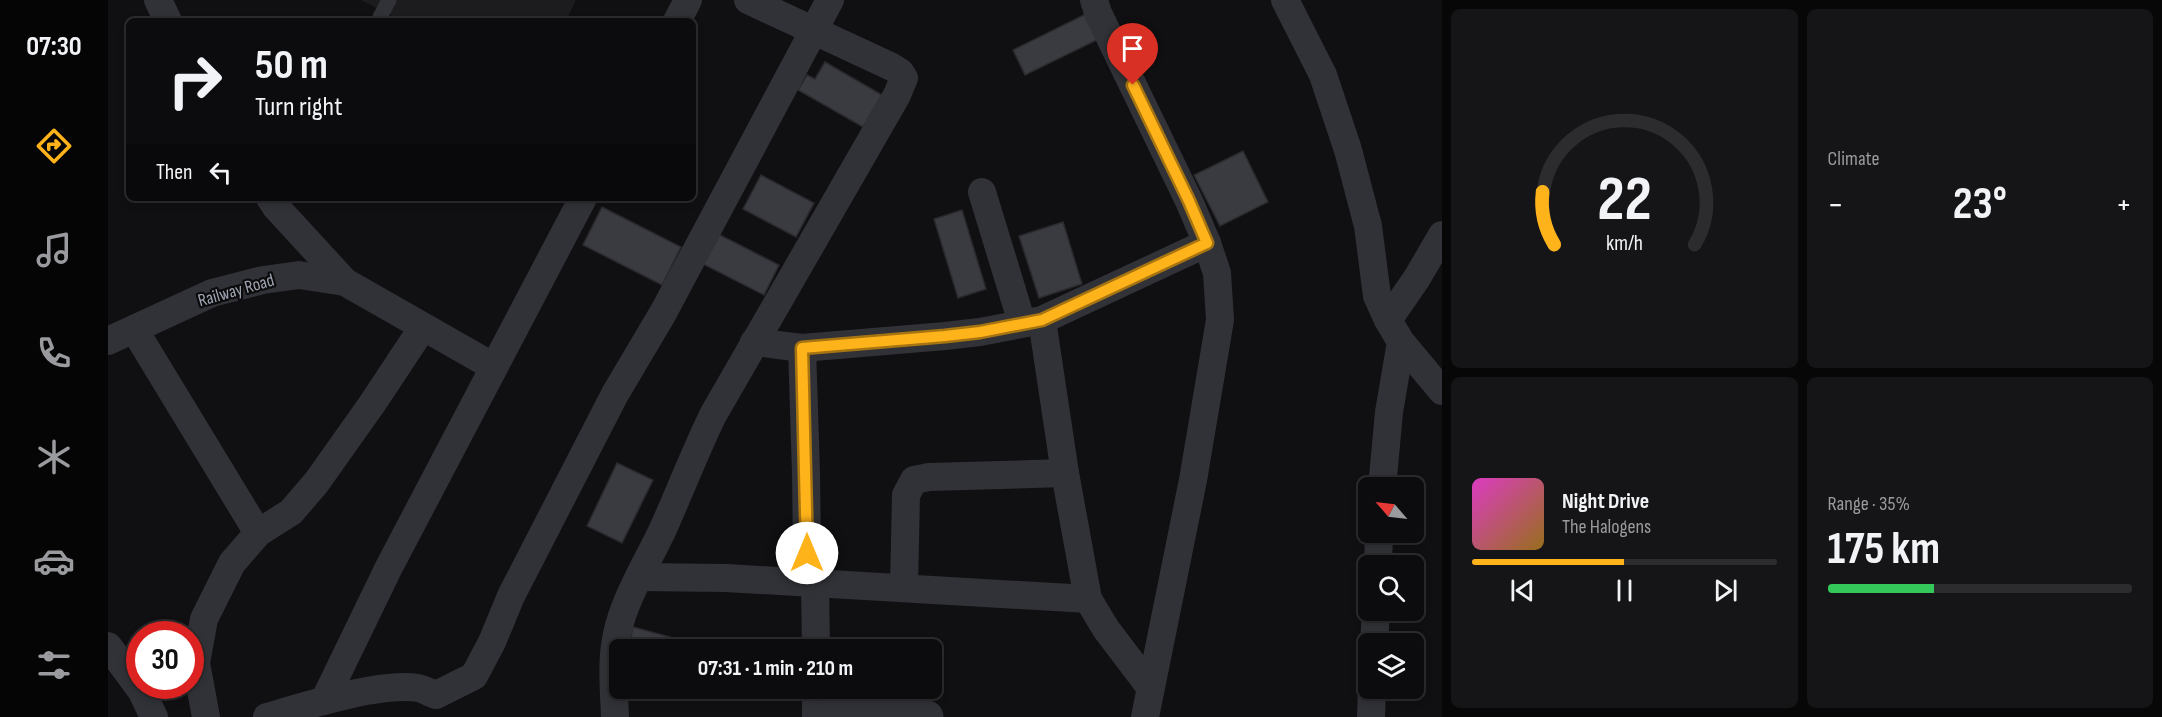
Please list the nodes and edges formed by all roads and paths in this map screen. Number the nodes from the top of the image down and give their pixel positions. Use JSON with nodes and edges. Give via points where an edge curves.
{"nodes":[{"id":1,"x":158,"y":0,"type":"edge"},
{"id":2,"x":389,"y":0,"type":"edge"},
{"id":3,"x":688,"y":0,"type":"edge"},
{"id":4,"x":748,"y":0,"type":"edge"},
{"id":5,"x":830,"y":0,"type":"edge"},
{"id":6,"x":1094,"y":0,"type":"edge"},
{"id":7,"x":1285,"y":0,"type":"edge"},
{"id":8,"x":380,"y":17,"type":"dead end"},
{"id":9,"x":167,"y":18,"type":"edge"},
{"id":10,"x":679,"y":18,"type":"edge"},
{"id":11,"x":814,"y":31,"type":"junction"},
{"id":12,"x":982,"y":192,"type":"dead end"},
{"id":13,"x":272,"y":201,"type":"edge"},
{"id":14,"x":582,"y":201,"type":"edge"},
{"id":15,"x":1442,"y":235,"type":"edge"},
{"id":16,"x":1207,"y":243,"type":"junction"},
{"id":17,"x":345,"y":282,"type":"junction"},
{"id":18,"x":1032,"y":322,"type":"junction"},
{"id":19,"x":423,"y":327,"type":"junction"},
{"id":20,"x":134,"y":329,"type":"junction"},
{"id":21,"x":1394,"y":331,"type":"junction"},
{"id":22,"x":108,"y":341,"type":"edge"},
{"id":23,"x":754,"y":342,"type":"junction"},
{"id":24,"x":802,"y":348,"type":"junction"},
{"id":25,"x":494,"y":367,"type":"junction"},
{"id":26,"x":1442,"y":391,"type":"edge"},
{"id":27,"x":1065,"y":473,"type":"junction"},
{"id":28,"x":1383,"y":477,"type":"edge"},
{"id":29,"x":258,"y":533,"type":"junction"},
{"id":30,"x":640,"y":577,"type":"junction"},
{"id":31,"x":815,"y":583,"type":"junction"},
{"id":32,"x":904,"y":587,"type":"junction"},
{"id":33,"x":1088,"y":599,"type":"junction"},
{"id":34,"x":816,"y":639,"type":"edge"},
{"id":35,"x":108,"y":646,"type":"edge"},
{"id":36,"x":1150,"y":687,"type":"junction"},
{"id":37,"x":816,"y":699,"type":"edge"},
{"id":38,"x":1372,"y":699,"type":"edge"},
{"id":39,"x":324,"y":701,"type":"junction"},
{"id":40,"x":438,"y":706,"type":"edge"},
{"id":41,"x":154,"y":717,"type":"edge"},
{"id":42,"x":206,"y":717,"type":"edge"},
{"id":43,"x":267,"y":717,"type":"edge"},
{"id":44,"x":615,"y":717,"type":"edge"},
{"id":45,"x":816,"y":717,"type":"edge"},
{"id":46,"x":831,"y":717,"type":"edge"},
{"id":47,"x":927,"y":717,"type":"edge"},
{"id":48,"x":1145,"y":717,"type":"edge"},
{"id":49,"x":1371,"y":717,"type":"edge"}],
"edges":[{"from":1,"to":9,"type":"street"},
{"from":2,"to":8,"type":"lane"},
{"from":3,"to":10,"type":"street"},
{"from":4,"to":11,"type":"street"},
{"from":5,"to":11,"type":"street"},
{"from":6,"to":16,"type":"street"},
{"from":7,"to":21,"type":"street","via":[[1323,75],[1348,150],[1368,226],[1377,296]]},
{"from":11,"to":23,"type":"street","via":[[892,67],[904,78]]},
{"from":11,"to":40,"type":"street","via":[[663,313],[615,394],[474,676]]},
{"from":12,"to":18,"type":"street"},
{"from":13,"to":17,"type":"street"},
{"from":14,"to":25,"type":"street"},
{"from":15,"to":21,"type":"street","via":[[1417,278]]},
{"from":16,"to":18,"type":"street"},
{"from":16,"to":36,"type":"street","via":[[1217,273],[1220,320],[1193,480]]},
{"from":17,"to":19,"type":"street","name":"Railway Road"},
{"from":17,"to":20,"type":"street","name":"Railway Road","via":[[299,275],[263,279],[212,293]]},
{"from":18,"to":24,"type":"street","via":[[945,336]]},
{"from":18,"to":27,"type":"street"},
{"from":19,"to":25,"type":"street","name":"Railway Road"},
{"from":19,"to":29,"type":"street","via":[[316,483],[291,512]]},
{"from":20,"to":22,"type":"street","name":"Railway Road"},
{"from":20,"to":29,"type":"street"},
{"from":21,"to":26,"type":"street"},
{"from":21,"to":28,"type":"street"},
{"from":23,"to":24,"type":"street"},
{"from":23,"to":30,"type":"street","via":[[713,415]]},
{"from":24,"to":31,"type":"street","via":[[807,553]]},
{"from":25,"to":39,"type":"street"},
{"from":27,"to":32,"type":"street","via":[[914,480],[906,495]]},
{"from":27,"to":33,"type":"street"},
{"from":29,"to":42,"type":"street","via":[[232,563],[204,619],[196,663]]},
{"from":30,"to":31,"type":"street"},
{"from":30,"to":44,"type":"street","via":[[617,633],[613,661]]},
{"from":31,"to":32,"type":"street"},
{"from":31,"to":34,"type":"street"},
{"from":32,"to":33,"type":"street"},
{"from":33,"to":36,"type":"street"},
{"from":35,"to":41,"type":"street","via":[[141,690]]},
{"from":36,"to":48,"type":"street"},
{"from":37,"to":45,"type":"street"},
{"from":38,"to":49,"type":"street"},
{"from":39,"to":40,"type":"street","via":[[420,688]]},
{"from":39,"to":43,"type":"street"},
{"from":46,"to":47,"type":"street","via":[[880,713]]}]}
